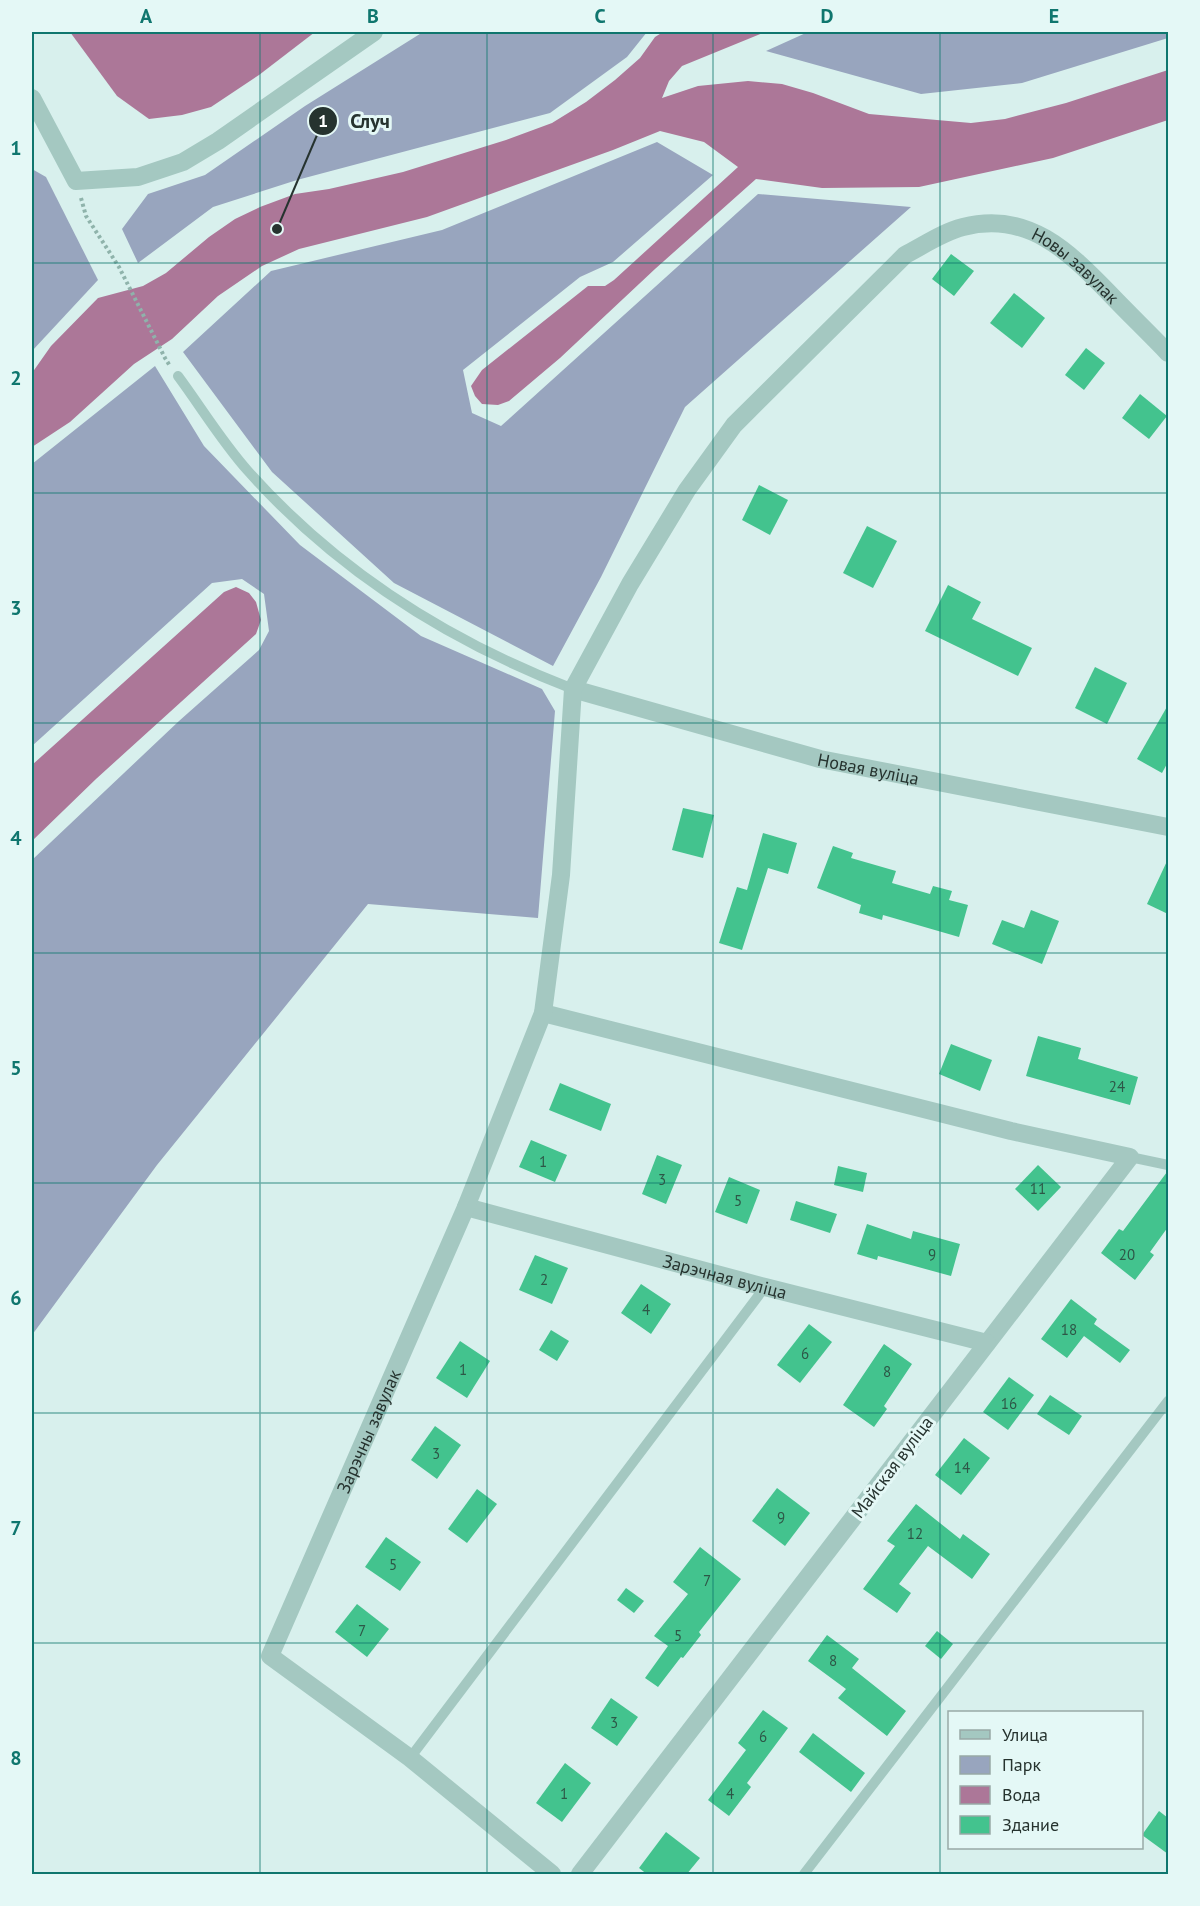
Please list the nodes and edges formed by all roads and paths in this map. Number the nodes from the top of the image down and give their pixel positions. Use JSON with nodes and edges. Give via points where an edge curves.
{"nodes":[{"id":1,"x":374,"y":32,"type":"edge"},
{"id":2,"x":32,"y":98,"type":"edge"},
{"id":3,"x":76,"y":181,"type":"junction"},
{"id":4,"x":1168,"y":353,"type":"edge"},
{"id":5,"x":165,"y":358,"type":"dead end"},
{"id":6,"x":178,"y":376,"type":"dead end"},
{"id":7,"x":573,"y":689,"type":"junction"},
{"id":8,"x":1168,"y":827,"type":"edge"},
{"id":9,"x":543,"y":1013,"type":"junction"},
{"id":10,"x":1131,"y":1156,"type":"junction"},
{"id":11,"x":1168,"y":1165,"type":"edge"},
{"id":12,"x":466,"y":1207,"type":"junction"},
{"id":13,"x":765,"y":1287,"type":"junction"},
{"id":14,"x":987,"y":1343,"type":"junction"},
{"id":15,"x":1168,"y":1401,"type":"edge"},
{"id":16,"x":410,"y":1758,"type":"junction"},
{"id":17,"x":552,"y":1875,"type":"edge"},
{"id":18,"x":579,"y":1875,"type":"edge"},
{"id":19,"x":804,"y":1875,"type":"edge"}],
"edges":[{"from":1,"to":3,"type":"street","via":[[183,162],[138,177]]},
{"from":2,"to":3,"type":"street"},
{"from":3,"to":5,"type":"path","via":[[86,216],[119,267]]},
{"from":4,"to":7,"type":"street","name":"Новы завулак","via":[[1080,263],[1054,242],[1030,231],[988,224],[963,227],[905,255],[734,425],[681,499]]},
{"from":6,"to":7,"type":"lane","via":[[247,470],[304,528],[354,571],[447,632],[528,672]]},
{"from":7,"to":8,"type":"street","name":"Новая вуліца","via":[[820,759]]},
{"from":7,"to":9,"type":"street","name":"Зарэчны завулак","via":[[561,876]]},
{"from":9,"to":10,"type":"street","via":[[1011,1131]]},
{"from":9,"to":12,"type":"street","name":"Зарэчны завулак"},
{"from":10,"to":11,"type":"lane"},
{"from":10,"to":14,"type":"street","name":"Майская вуліца"},
{"from":12,"to":13,"type":"street","name":"Зарэчная вуліца"},
{"from":12,"to":16,"type":"street","name":"Зарэчны завулак","via":[[270,1656]]},
{"from":13,"to":14,"type":"street","name":"Зарэчная вуліца"},
{"from":13,"to":16,"type":"lane"},
{"from":14,"to":18,"type":"street","name":"Майская вуліца"},
{"from":15,"to":19,"type":"lane"},
{"from":16,"to":17,"type":"street"}]}
